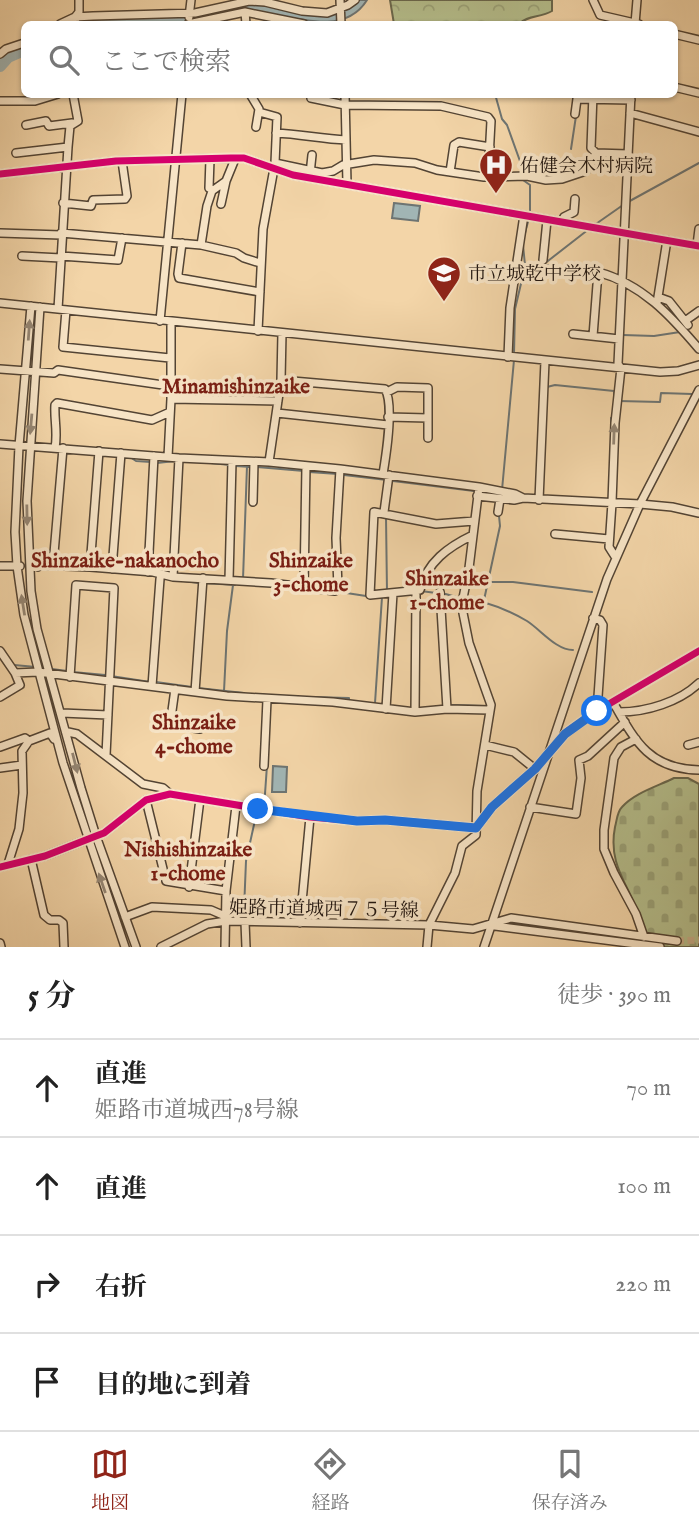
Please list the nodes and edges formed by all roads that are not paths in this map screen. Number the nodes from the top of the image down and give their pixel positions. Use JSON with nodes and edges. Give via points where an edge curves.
{"nodes":[{"id":1,"x":79,"y":0,"type":"edge"},
{"id":2,"x":191,"y":0,"type":"edge"},
{"id":3,"x":355,"y":0,"type":"edge"},
{"id":4,"x":593,"y":0,"type":"edge"},
{"id":5,"x":637,"y":0,"type":"edge"},
{"id":6,"x":340,"y":4,"type":"edge"},
{"id":7,"x":244,"y":12,"type":"junction"},
{"id":8,"x":190,"y":13,"type":"junction"},
{"id":9,"x":76,"y":21,"type":"edge"},
{"id":10,"x":189,"y":21,"type":"edge"},
{"id":11,"x":219,"y":21,"type":"edge"},
{"id":12,"x":246,"y":21,"type":"edge"},
{"id":13,"x":276,"y":21,"type":"edge"},
{"id":14,"x":624,"y":21,"type":"edge"},
{"id":15,"x":636,"y":21,"type":"edge"},
{"id":16,"x":678,"y":35,"type":"edge"},
{"id":17,"x":699,"y":40,"type":"edge"},
{"id":18,"x":21,"y":44,"type":"edge"},
{"id":19,"x":0,"y":54,"type":"edge"},
{"id":20,"x":678,"y":88,"type":"edge"},
{"id":21,"x":699,"y":93,"type":"edge"},
{"id":22,"x":45,"y":98,"type":"edge"},
{"id":23,"x":75,"y":98,"type":"edge"},
{"id":24,"x":182,"y":98,"type":"edge"},
{"id":25,"x":252,"y":98,"type":"edge"},
{"id":26,"x":311,"y":98,"type":"dead end"},
{"id":27,"x":345,"y":98,"type":"edge"},
{"id":28,"x":586,"y":98,"type":"edge"},
{"id":29,"x":593,"y":98,"type":"edge"},
{"id":30,"x":631,"y":98,"type":"edge"},
{"id":31,"x":0,"y":101,"type":"edge"},
{"id":32,"x":345,"y":105,"type":"junction"},
{"id":33,"x":259,"y":112,"type":"junction"},
{"id":34,"x":630,"y":113,"type":"junction"},
{"id":35,"x":575,"y":114,"type":"dead end"},
{"id":36,"x":73,"y":123,"type":"junction"},
{"id":37,"x":26,"y":125,"type":"dead end"},
{"id":38,"x":256,"y":127,"type":"dead end"},
{"id":39,"x":699,"y":132,"type":"edge"},
{"id":40,"x":276,"y":133,"type":"junction"},
{"id":41,"x":346,"y":140,"type":"junction"},
{"id":42,"x":68,"y":147,"type":"junction"},
{"id":43,"x":490,"y":147,"type":"junction"},
{"id":44,"x":16,"y":153,"type":"dead end"},
{"id":45,"x":596,"y":153,"type":"junction"},
{"id":46,"x":628,"y":154,"type":"junction"},
{"id":47,"x":312,"y":155,"type":"dead end"},
{"id":48,"x":176,"y":159,"type":"junction"},
{"id":49,"x":210,"y":159,"type":"junction"},
{"id":50,"x":235,"y":159,"type":"junction"},
{"id":51,"x":122,"y":161,"type":"junction"},
{"id":52,"x":274,"y":165,"type":"junction"},
{"id":53,"x":66,"y":166,"type":"junction"},
{"id":54,"x":346,"y":166,"type":"junction"},
{"id":55,"x":450,"y":172,"type":"junction"},
{"id":56,"x":0,"y":174,"type":"edge"},
{"id":57,"x":310,"y":175,"type":"junction"},
{"id":58,"x":488,"y":177,"type":"junction"},
{"id":59,"x":226,"y":181,"type":"junction"},
{"id":60,"x":346,"y":184,"type":"junction"},
{"id":61,"x":209,"y":188,"type":"dead end"},
{"id":62,"x":575,"y":199,"type":"dead end"},
{"id":63,"x":63,"y":203,"type":"junction"},
{"id":64,"x":221,"y":204,"type":"dead end"},
{"id":65,"x":527,"y":216,"type":"junction"},
{"id":66,"x":547,"y":220,"type":"junction"},
{"id":67,"x":561,"y":222,"type":"junction"},
{"id":68,"x":699,"y":229,"type":"edge"},
{"id":69,"x":0,"y":233,"type":"edge"},
{"id":70,"x":624,"y":233,"type":"junction"},
{"id":71,"x":61,"y":234,"type":"junction"},
{"id":72,"x":122,"y":238,"type":"junction"},
{"id":73,"x":667,"y":240,"type":"junction"},
{"id":74,"x":167,"y":242,"type":"junction"},
{"id":75,"x":183,"y":243,"type":"junction"},
{"id":76,"x":201,"y":245,"type":"junction"},
{"id":77,"x":698,"y":246,"type":"edge"},
{"id":78,"x":22,"y":256,"type":"dead end"},
{"id":79,"x":61,"y":257,"type":"junction"},
{"id":80,"x":543,"y":260,"type":"dead end"},
{"id":81,"x":261,"y":263,"type":"junction"},
{"id":82,"x":622,"y":282,"type":"junction"},
{"id":83,"x":260,"y":292,"type":"junction"},
{"id":84,"x":658,"y":300,"type":"junction"},
{"id":85,"x":0,"y":303,"type":"edge"},
{"id":86,"x":31,"y":306,"type":"junction"},
{"id":87,"x":40,"y":307,"type":"junction"},
{"id":88,"x":62,"y":310,"type":"junction"},
{"id":89,"x":699,"y":311,"type":"edge"},
{"id":90,"x":160,"y":321,"type":"junction"},
{"id":91,"x":171,"y":322,"type":"junction"},
{"id":92,"x":258,"y":331,"type":"junction"},
{"id":93,"x":282,"y":334,"type":"junction"},
{"id":94,"x":573,"y":334,"type":"dead end"},
{"id":95,"x":593,"y":336,"type":"junction"},
{"id":96,"x":619,"y":340,"type":"junction"},
{"id":97,"x":699,"y":349,"type":"edge"},
{"id":98,"x":512,"y":357,"type":"junction"},
{"id":99,"x":170,"y":358,"type":"junction"},
{"id":100,"x":545,"y":360,"type":"junction"},
{"id":101,"x":699,"y":365,"type":"edge"},
{"id":102,"x":621,"y":368,"type":"junction"},
{"id":103,"x":0,"y":369,"type":"edge"},
{"id":104,"x":26,"y":371,"type":"junction"},
{"id":105,"x":36,"y":372,"type":"junction"},
{"id":106,"x":281,"y":380,"type":"junction"},
{"id":107,"x":170,"y":386,"type":"junction"},
{"id":108,"x":387,"y":391,"type":"junction"},
{"id":109,"x":698,"y":393,"type":"edge"},
{"id":110,"x":172,"y":399,"type":"junction"},
{"id":111,"x":278,"y":401,"type":"junction"},
{"id":112,"x":170,"y":412,"type":"junction"},
{"id":113,"x":277,"y":413,"type":"junction"},
{"id":114,"x":428,"y":418,"type":"junction"},
{"id":115,"x":388,"y":421,"type":"junction"},
{"id":116,"x":428,"y":438,"type":"dead end"},
{"id":117,"x":0,"y":444,"type":"edge"},
{"id":118,"x":19,"y":446,"type":"junction"},
{"id":119,"x":29,"y":447,"type":"junction"},
{"id":120,"x":59,"y":448,"type":"junction"},
{"id":121,"x":99,"y":451,"type":"junction"},
{"id":122,"x":121,"y":453,"type":"junction"},
{"id":123,"x":168,"y":457,"type":"junction"},
{"id":124,"x":154,"y":460,"type":"junction"},
{"id":125,"x":179,"y":461,"type":"junction"},
{"id":126,"x":269,"y":462,"type":"junction"},
{"id":127,"x":232,"y":463,"type":"junction"},
{"id":128,"x":254,"y":465,"type":"junction"},
{"id":129,"x":305,"y":470,"type":"junction"},
{"id":130,"x":340,"y":472,"type":"junction"},
{"id":131,"x":387,"y":477,"type":"junction"},
{"id":132,"x":478,"y":491,"type":"junction"},
{"id":133,"x":503,"y":496,"type":"junction"},
{"id":134,"x":539,"y":500,"type":"junction"},
{"id":135,"x":253,"y":502,"type":"dead end"},
{"id":136,"x":612,"y":502,"type":"junction"},
{"id":137,"x":640,"y":504,"type":"junction"},
{"id":138,"x":384,"y":512,"type":"junction"},
{"id":139,"x":499,"y":512,"type":"dead end"},
{"id":140,"x":699,"y":513,"type":"edge"},
{"id":141,"x":474,"y":521,"type":"junction"},
{"id":142,"x":555,"y":534,"type":"dead end"},
{"id":143,"x":473,"y":535,"type":"junction"},
{"id":144,"x":609,"y":539,"type":"junction"},
{"id":145,"x":616,"y":558,"type":"junction"},
{"id":146,"x":53,"y":565,"type":"junction"},
{"id":147,"x":0,"y":566,"type":"edge"},
{"id":148,"x":17,"y":566,"type":"junction"},
{"id":149,"x":29,"y":566,"type":"junction"},
{"id":150,"x":38,"y":567,"type":"junction"},
{"id":151,"x":90,"y":567,"type":"junction"},
{"id":152,"x":112,"y":569,"type":"junction"},
{"id":153,"x":148,"y":572,"type":"junction"},
{"id":154,"x":173,"y":576,"type":"junction"},
{"id":155,"x":162,"y":577,"type":"junction"},
{"id":156,"x":230,"y":580,"type":"junction"},
{"id":157,"x":203,"y":582,"type":"junction"},
{"id":158,"x":304,"y":587,"type":"junction"},
{"id":159,"x":440,"y":592,"type":"dead end"},
{"id":160,"x":390,"y":595,"type":"junction"},
{"id":161,"x":416,"y":595,"type":"dead end"},
{"id":162,"x":593,"y":618,"type":"junction"},
{"id":163,"x":699,"y":650,"type":"edge"},
{"id":164,"x":0,"y":651,"type":"edge"},
{"id":165,"x":38,"y":672,"type":"junction"},
{"id":166,"x":15,"y":673,"type":"junction"},
{"id":167,"x":49,"y":674,"type":"junction"},
{"id":168,"x":70,"y":677,"type":"junction"},
{"id":169,"x":109,"y":677,"type":"junction"},
{"id":170,"x":699,"y":683,"type":"edge"},
{"id":171,"x":152,"y":686,"type":"junction"},
{"id":172,"x":175,"y":689,"type":"junction"},
{"id":173,"x":195,"y":692,"type":"junction"},
{"id":174,"x":0,"y":697,"type":"edge"},
{"id":175,"x":267,"y":700,"type":"junction"},
{"id":176,"x":613,"y":702,"type":"junction"},
{"id":177,"x":386,"y":709,"type":"junction"},
{"id":178,"x":447,"y":709,"type":"junction"},
{"id":179,"x":489,"y":710,"type":"junction"},
{"id":180,"x":597,"y":711,"type":"junction"},
{"id":181,"x":415,"y":712,"type":"junction"},
{"id":182,"x":619,"y":712,"type":"junction"},
{"id":183,"x":62,"y":713,"type":"junction"},
{"id":184,"x":108,"y":715,"type":"junction"},
{"id":185,"x":625,"y":722,"type":"junction"},
{"id":186,"x":200,"y":729,"type":"dead end"},
{"id":187,"x":68,"y":732,"type":"junction"},
{"id":188,"x":636,"y":739,"type":"junction"},
{"id":189,"x":29,"y":741,"type":"junction"},
{"id":190,"x":699,"y":742,"type":"edge"},
{"id":191,"x":688,"y":745,"type":"dead end"},
{"id":192,"x":58,"y":746,"type":"junction"},
{"id":193,"x":485,"y":746,"type":"junction"},
{"id":194,"x":0,"y":747,"type":"edge"},
{"id":195,"x":106,"y":753,"type":"junction"},
{"id":196,"x":547,"y":755,"type":"junction"},
{"id":197,"x":22,"y":765,"type":"junction"},
{"id":198,"x":264,"y":766,"type":"dead end"},
{"id":199,"x":0,"y":768,"type":"edge"},
{"id":200,"x":535,"y":769,"type":"junction"},
{"id":201,"x":699,"y":769,"type":"edge"},
{"id":202,"x":170,"y":794,"type":"junction"},
{"id":203,"x":200,"y":799,"type":"junction"},
{"id":204,"x":146,"y":800,"type":"junction"},
{"id":205,"x":236,"y":806,"type":"junction"},
{"id":206,"x":530,"y":807,"type":"junction"},
{"id":207,"x":310,"y":817,"type":"junction"},
{"id":208,"x":475,"y":828,"type":"junction"},
{"id":209,"x":96,"y":836,"type":"junction"},
{"id":210,"x":87,"y":839,"type":"junction"},
{"id":211,"x":31,"y":861,"type":"junction"},
{"id":212,"x":4,"y":865,"type":"edge"},
{"id":213,"x":189,"y":887,"type":"junction"},
{"id":214,"x":226,"y":891,"type":"junction"},
{"id":215,"x":125,"y":917,"type":"junction"},
{"id":216,"x":225,"y":918,"type":"junction"},
{"id":217,"x":246,"y":922,"type":"junction"},
{"id":218,"x":300,"y":923,"type":"junction"},
{"id":219,"x":429,"y":925,"type":"junction"},
{"id":220,"x":491,"y":926,"type":"junction"},
{"id":221,"x":644,"y":937,"type":"junction"},
{"id":222,"x":582,"y":938,"type":"junction"},
{"id":223,"x":677,"y":941,"type":"dead end"},
{"id":224,"x":64,"y":946,"type":"edge"},
{"id":225,"x":638,"y":946,"type":"edge"},
{"id":226,"x":125,"y":947,"type":"edge"},
{"id":227,"x":136,"y":947,"type":"edge"},
{"id":228,"x":161,"y":947,"type":"edge"},
{"id":229,"x":225,"y":947,"type":"edge"},
{"id":230,"x":246,"y":947,"type":"edge"},
{"id":231,"x":427,"y":947,"type":"edge"},
{"id":232,"x":484,"y":947,"type":"edge"},
{"id":233,"x":580,"y":947,"type":"edge"},
{"id":234,"x":660,"y":947,"type":"edge"}],
"edges":[{"from":1,"to":9,"type":"street"},
{"from":2,"to":8,"type":"street"},
{"from":3,"to":6,"type":"street"},
{"from":4,"to":14,"type":"street","via":[[600,15]]},
{"from":5,"to":15,"type":"street"},
{"from":6,"to":8,"type":"street","via":[[317,13],[249,1]]},
{"from":7,"to":11,"type":"street"},
{"from":7,"to":12,"type":"street"},
{"from":7,"to":13,"type":"street"},
{"from":8,"to":9,"type":"street"},
{"from":8,"to":10,"type":"street"},
{"from":16,"to":17,"type":"street"},
{"from":18,"to":19,"type":"street"},
{"from":20,"to":21,"type":"street"},
{"from":22,"to":31,"type":"street"},
{"from":23,"to":36,"type":"street","via":[[78,121]]},
{"from":24,"to":48,"type":"street"},
{"from":25,"to":33,"type":"street"},
{"from":26,"to":32,"type":"street"},
{"from":27,"to":32,"type":"street"},
{"from":28,"to":35,"type":"street","via":[[578,99]]},
{"from":29,"to":45,"type":"street","via":[[590,148]]},
{"from":30,"to":34,"type":"street"},
{"from":32,"to":41,"type":"street"},
{"from":32,"to":43,"type":"street","via":[[441,106],[488,117]]},
{"from":33,"to":38,"type":"street"},
{"from":33,"to":40,"type":"street","via":[[276,117]]},
{"from":34,"to":39,"type":"street"},
{"from":34,"to":46,"type":"street"},
{"from":36,"to":37,"type":"street"},
{"from":36,"to":42,"type":"street"},
{"from":40,"to":41,"type":"street"},
{"from":40,"to":52,"type":"street"},
{"from":41,"to":54,"type":"street"},
{"from":42,"to":44,"type":"street"},
{"from":42,"to":53,"type":"street"},
{"from":43,"to":55,"type":"street","via":[[454,145]]},
{"from":43,"to":58,"type":"street"},
{"from":45,"to":46,"type":"street"},
{"from":45,"to":58,"type":"street","via":[[583,173],[554,180]]},
{"from":46,"to":70,"type":"street"},
{"from":47,"to":57,"type":"street"},
{"from":48,"to":49,"type":"street"},
{"from":48,"to":51,"type":"street"},
{"from":48,"to":74,"type":"street"},
{"from":49,"to":50,"type":"street"},
{"from":49,"to":61,"type":"street"},
{"from":50,"to":52,"type":"street"},
{"from":50,"to":59,"type":"street"},
{"from":51,"to":53,"type":"street"},
{"from":51,"to":63,"type":"street","via":[[125,200],[93,200],[91,206]]},
{"from":52,"to":57,"type":"street","via":[[292,175]]},
{"from":52,"to":81,"type":"street"},
{"from":53,"to":56,"type":"street"},
{"from":53,"to":63,"type":"street"},
{"from":54,"to":55,"type":"street","via":[[360,161],[401,162]]},
{"from":54,"to":57,"type":"street"},
{"from":54,"to":60,"type":"street"},
{"from":55,"to":58,"type":"street"},
{"from":57,"to":60,"type":"street"},
{"from":59,"to":64,"type":"street"},
{"from":59,"to":76,"type":"street","via":[[212,191]]},
{"from":60,"to":65,"type":"street"},
{"from":62,"to":67,"type":"street","via":[[574,212]]},
{"from":63,"to":71,"type":"street"},
{"from":65,"to":66,"type":"street"},
{"from":65,"to":98,"type":"street","via":[[510,308]]},
{"from":66,"to":67,"type":"street"},
{"from":66,"to":80,"type":"street"},
{"from":67,"to":70,"type":"street"},
{"from":68,"to":77,"type":"street"},
{"from":69,"to":71,"type":"street"},
{"from":70,"to":73,"type":"street"},
{"from":70,"to":82,"type":"street"},
{"from":71,"to":72,"type":"street"},
{"from":71,"to":79,"type":"street"},
{"from":72,"to":74,"type":"street"},
{"from":72,"to":79,"type":"street","via":[[118,260]]},
{"from":73,"to":77,"type":"street"},
{"from":73,"to":84,"type":"street"},
{"from":74,"to":75,"type":"street"},
{"from":74,"to":90,"type":"street"},
{"from":75,"to":76,"type":"street"},
{"from":75,"to":83,"type":"street","via":[[179,278]]},
{"from":76,"to":81,"type":"street"},
{"from":78,"to":79,"type":"street"},
{"from":79,"to":88,"type":"street"},
{"from":81,"to":83,"type":"street"},
{"from":82,"to":84,"type":"street"},
{"from":82,"to":95,"type":"street","via":[[598,272]]},
{"from":82,"to":96,"type":"street"},
{"from":83,"to":92,"type":"street"},
{"from":84,"to":89,"type":"street","via":[[668,301],[686,323]]},
{"from":84,"to":97,"type":"street"},
{"from":85,"to":86,"type":"street"},
{"from":86,"to":87,"type":"street"},
{"from":104,"to":86,"type":"street","one_way":true},
{"from":87,"to":88,"type":"street"},
{"from":87,"to":105,"type":"street"},
{"from":88,"to":90,"type":"street"},
{"from":88,"to":99,"type":"street","via":[[63,347]]},
{"from":90,"to":91,"type":"street"},
{"from":91,"to":92,"type":"street"},
{"from":91,"to":99,"type":"street"},
{"from":92,"to":93,"type":"street"},
{"from":93,"to":98,"type":"street"},
{"from":93,"to":106,"type":"street"},
{"from":94,"to":95,"type":"street"},
{"from":95,"to":96,"type":"street"},
{"from":96,"to":102,"type":"street"},
{"from":98,"to":100,"type":"street"},
{"from":99,"to":107,"type":"street"},
{"from":100,"to":102,"type":"street"},
{"from":100,"to":134,"type":"street"},
{"from":101,"to":102,"type":"street","via":[[678,371]]},
{"from":136,"to":102,"type":"street","one_way":true},
{"from":103,"to":104,"type":"street"},
{"from":104,"to":105,"type":"street"},
{"from":104,"to":118,"type":"street"},
{"from":105,"to":107,"type":"street","via":[[58,370]]},
{"from":105,"to":119,"type":"street","one_way":true},
{"from":106,"to":108,"type":"street"},
{"from":106,"to":111,"type":"street"},
{"from":107,"to":110,"type":"street"},
{"from":108,"to":114,"type":"street","via":[[428,388]]},
{"from":108,"to":115,"type":"street"},
{"from":109,"to":137,"type":"street"},
{"from":110,"to":111,"type":"street"},
{"from":110,"to":112,"type":"street"},
{"from":111,"to":113,"type":"street"},
{"from":112,"to":120,"type":"street","via":[[152,420],[57,404]]},
{"from":112,"to":123,"type":"street"},
{"from":113,"to":115,"type":"street"},
{"from":113,"to":126,"type":"street"},
{"from":114,"to":115,"type":"street"},
{"from":114,"to":116,"type":"street"},
{"from":115,"to":131,"type":"street"},
{"from":117,"to":118,"type":"street"},
{"from":118,"to":119,"type":"street"},
{"from":118,"to":148,"type":"street"},
{"from":119,"to":120,"type":"street"},
{"from":119,"to":149,"type":"street","one_way":true},
{"from":120,"to":121,"type":"street"},
{"from":120,"to":146,"type":"street"},
{"from":121,"to":122,"type":"street"},
{"from":121,"to":151,"type":"street"},
{"from":122,"to":124,"type":"street"},
{"from":122,"to":152,"type":"street"},
{"from":123,"to":124,"type":"street"},
{"from":123,"to":125,"type":"street"},
{"from":124,"to":153,"type":"street"},
{"from":125,"to":127,"type":"street"},
{"from":125,"to":154,"type":"street"},
{"from":126,"to":128,"type":"street"},
{"from":126,"to":129,"type":"street"},
{"from":127,"to":128,"type":"street"},
{"from":127,"to":156,"type":"street"},
{"from":128,"to":135,"type":"street"},
{"from":129,"to":130,"type":"street"},
{"from":129,"to":158,"type":"street"},
{"from":130,"to":131,"type":"street"},
{"from":130,"to":158,"type":"street","via":[[338,587],[335,591]]},
{"from":131,"to":132,"type":"street"},
{"from":131,"to":138,"type":"street"},
{"from":132,"to":133,"type":"street"},
{"from":132,"to":141,"type":"street"},
{"from":133,"to":134,"type":"street"},
{"from":133,"to":139,"type":"street"},
{"from":134,"to":136,"type":"street"},
{"from":136,"to":137,"type":"street"},
{"from":136,"to":144,"type":"street"},
{"from":137,"to":140,"type":"street"},
{"from":137,"to":145,"type":"street"},
{"from":138,"to":141,"type":"street","via":[[436,524]]},
{"from":138,"to":160,"type":"street","via":[[374,512],[370,595]]},
{"from":141,"to":143,"type":"street"},
{"from":142,"to":144,"type":"street"},
{"from":143,"to":160,"type":"street","via":[[445,550],[427,571],[420,590]]},
{"from":143,"to":179,"type":"street","via":[[463,613]]},
{"from":144,"to":145,"type":"street"},
{"from":145,"to":162,"type":"street"},
{"from":146,"to":150,"type":"street"},
{"from":146,"to":151,"type":"street"},
{"from":147,"to":148,"type":"street"},
{"from":148,"to":149,"type":"street"},
{"from":165,"to":148,"type":"street","one_way":true},
{"from":149,"to":150,"type":"street"},
{"from":149,"to":167,"type":"street","via":[[37,629]]},
{"from":150,"to":155,"type":"street"},
{"from":151,"to":152,"type":"street"},
{"from":152,"to":153,"type":"street"},
{"from":153,"to":155,"type":"street"},
{"from":154,"to":155,"type":"street"},
{"from":154,"to":157,"type":"street"},
{"from":155,"to":171,"type":"street"},
{"from":156,"to":157,"type":"street"},
{"from":156,"to":158,"type":"street"},
{"from":157,"to":173,"type":"street"},
{"from":159,"to":178,"type":"street"},
{"from":160,"to":177,"type":"street"},
{"from":161,"to":181,"type":"street"},
{"from":162,"to":180,"type":"street","via":[[603,625]]},
{"from":162,"to":196,"type":"street"},
{"from":163,"to":176,"type":"street"},
{"from":164,"to":166,"type":"street"},
{"from":165,"to":166,"type":"street"},
{"from":165,"to":167,"type":"street"},
{"from":165,"to":192,"type":"street"},
{"from":166,"to":174,"type":"street","via":[[20,685]]},
{"from":167,"to":168,"type":"street"},
{"from":167,"to":183,"type":"street"},
{"from":168,"to":169,"type":"street"},
{"from":168,"to":169,"type":"street","via":[[76,585],[114,588]]},
{"from":169,"to":171,"type":"street"},
{"from":169,"to":184,"type":"street"},
{"from":170,"to":182,"type":"street","via":[[688,694],[639,712]]},
{"from":171,"to":172,"type":"street"},
{"from":172,"to":173,"type":"street"},
{"from":172,"to":186,"type":"street","via":[[173,725]]},
{"from":173,"to":175,"type":"street"},
{"from":175,"to":177,"type":"street"},
{"from":175,"to":198,"type":"street"},
{"from":176,"to":180,"type":"street"},
{"from":176,"to":182,"type":"street"},
{"from":177,"to":181,"type":"street"},
{"from":178,"to":179,"type":"street"},
{"from":178,"to":181,"type":"street"},
{"from":179,"to":193,"type":"street"},
{"from":180,"to":196,"type":"street","via":[[565,734]]},
{"from":182,"to":185,"type":"street"},
{"from":183,"to":184,"type":"street"},
{"from":183,"to":187,"type":"street"},
{"from":184,"to":195,"type":"street"},
{"from":185,"to":188,"type":"street"},
{"from":185,"to":206,"type":"street","via":[[579,760],[576,814]]},
{"from":187,"to":195,"type":"street"},
{"from":187,"to":209,"type":"street","one_way":true},
{"from":188,"to":201,"type":"street","via":[[656,760],[675,768]]},
{"from":188,"to":221,"type":"street","via":[[621,747],[614,758],[604,849]]},
{"from":189,"to":192,"type":"street","via":[[50,733]]},
{"from":189,"to":194,"type":"street","via":[[25,738]]},
{"from":189,"to":197,"type":"street","via":[[22,751]]},
{"from":190,"to":191,"type":"street"},
{"from":192,"to":210,"type":"street"},
{"from":193,"to":200,"type":"street","via":[[514,752]]},
{"from":193,"to":208,"type":"street"},
{"from":195,"to":202,"type":"street","via":[[142,783]]},
{"from":196,"to":200,"type":"street"},
{"from":196,"to":206,"type":"street"},
{"from":197,"to":199,"type":"street"},
{"from":197,"to":212,"type":"street","via":[[19,829]]},
{"from":200,"to":208,"type":"street"},
{"from":202,"to":203,"type":"street"},
{"from":202,"to":204,"type":"street"},
{"from":203,"to":205,"type":"street"},
{"from":203,"to":213,"type":"street"},
{"from":204,"to":209,"type":"street"},
{"from":204,"to":213,"type":"street","via":[[166,881]]},
{"from":205,"to":207,"type":"street"},
{"from":205,"to":214,"type":"street"},
{"from":206,"to":220,"type":"street"},
{"from":207,"to":208,"type":"street"},
{"from":207,"to":218,"type":"street"},
{"from":208,"to":219,"type":"street","via":[[476,835],[462,846],[455,873]]},
{"from":209,"to":210,"type":"street"},
{"from":209,"to":215,"type":"street"},
{"from":210,"to":211,"type":"street"},
{"from":226,"to":210,"type":"street","one_way":true},
{"from":211,"to":212,"type":"street"},
{"from":211,"to":224,"type":"street","via":[[44,915],[63,923]]},
{"from":213,"to":214,"type":"street"},
{"from":214,"to":216,"type":"street"},
{"from":215,"to":216,"type":"street","via":[[152,907],[211,911]]},
{"from":215,"to":227,"type":"street"},
{"from":216,"to":217,"type":"street","name":"姫路市道城西７５号線"},
{"from":216,"to":228,"type":"street","name":"姫路市道城西７５号線"},
{"from":216,"to":229,"type":"street"},
{"from":217,"to":218,"type":"street","name":"姫路市道城西７５号線"},
{"from":217,"to":230,"type":"street"},
{"from":218,"to":219,"type":"street","name":"姫路市道城西７５号線"},
{"from":219,"to":220,"type":"street","name":"姫路市道城西７５号線"},
{"from":219,"to":231,"type":"street"},
{"from":220,"to":221,"type":"street","via":[[511,918]]},
{"from":220,"to":222,"type":"street"},
{"from":220,"to":232,"type":"street"},
{"from":221,"to":223,"type":"street"},
{"from":222,"to":225,"type":"street"},
{"from":222,"to":233,"type":"street"},
{"from":225,"to":234,"type":"street"}]}
